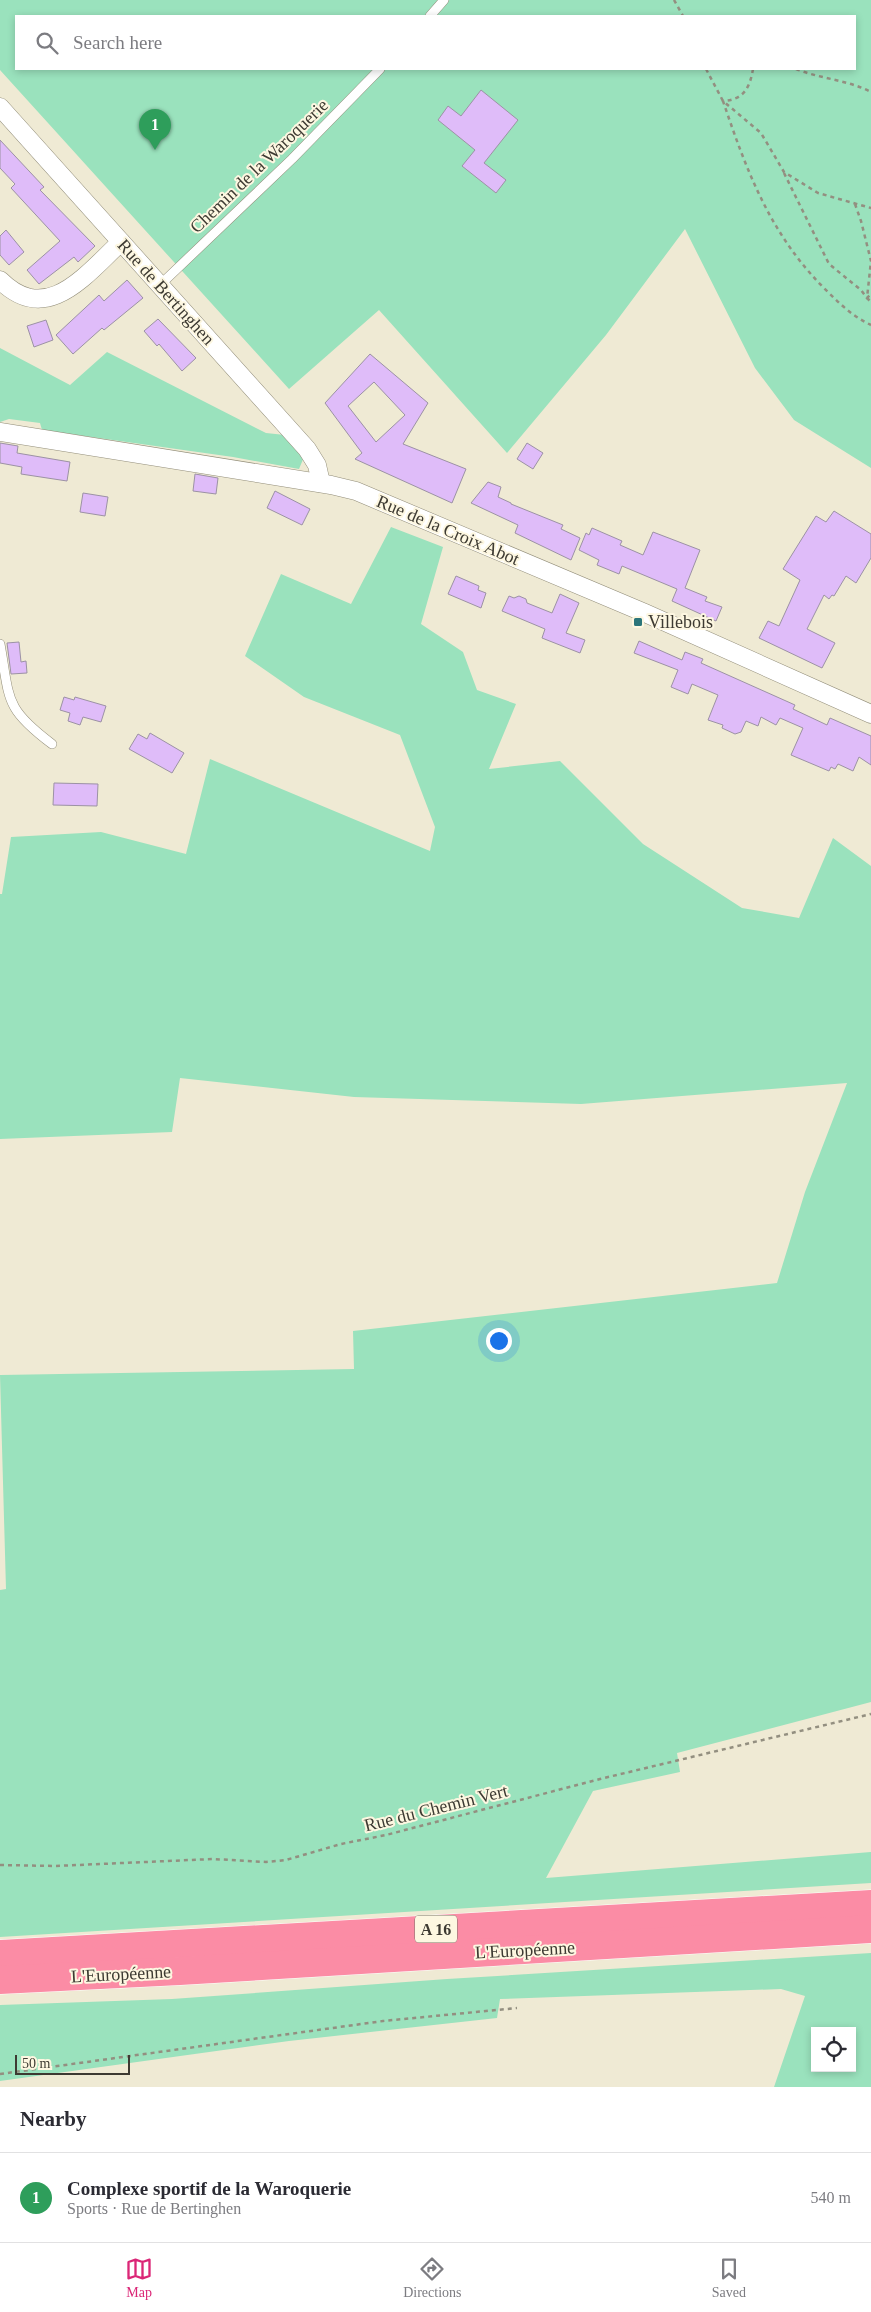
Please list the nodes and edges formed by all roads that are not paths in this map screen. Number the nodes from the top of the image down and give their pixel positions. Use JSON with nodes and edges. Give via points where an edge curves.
{"nodes":[{"id":1,"x":444,"y":0,"type":"edge"},
{"id":2,"x":431,"y":15,"type":"edge"},
{"id":3,"x":379,"y":70,"type":"edge"},
{"id":4,"x":0,"y":107,"type":"edge"},
{"id":5,"x":121,"y":242,"type":"junction"},
{"id":6,"x":0,"y":280,"type":"edge"},
{"id":7,"x":160,"y":285,"type":"junction"},
{"id":8,"x":0,"y":432,"type":"edge"},
{"id":9,"x":321,"y":483,"type":"junction"},
{"id":10,"x":0,"y":644,"type":"edge"},
{"id":11,"x":871,"y":714,"type":"edge"},
{"id":12,"x":52,"y":744,"type":"dead end"},
{"id":13,"x":871,"y":1904,"type":"edge"},
{"id":14,"x":871,"y":1929,"type":"edge"},
{"id":15,"x":0,"y":1954,"type":"edge"},
{"id":16,"x":180,"y":1971,"type":"junction"},
{"id":17,"x":0,"y":1980,"type":"edge"},
{"id":18,"x":0,"y":1991,"type":"edge"}],
"edges":[{"from":1,"to":2,"type":"lane"},
{"from":3,"to":7,"type":"lane","name":"Chemin de la Waroquerie","via":[[292,159]]},
{"from":4,"to":5,"type":"street","name":"Rue de Bertinghen"},
{"from":5,"to":6,"type":"street","via":[[58,295],[31,299],[14,292]]},
{"from":5,"to":7,"type":"street","name":"Rue de Bertinghen"},
{"from":7,"to":9,"type":"street","name":"Rue de Bertinghen","via":[[307,449],[317,466]]},
{"from":8,"to":9,"type":"street","name":"Rue de la Croix Abot"},
{"from":9,"to":11,"type":"street","name":"Rue de la Croix Abot","via":[[381,501],[645,613]]},
{"from":10,"to":12,"type":"lane","via":[[11,703],[25,722]]},
{"from":13,"to":15,"type":"highway","name":"L'Européenne","number":"A 16"},
{"from":14,"to":16,"type":"highway","name":"L'Européenne","number":"A 16"},
{"from":16,"to":17,"type":"highway","name":"L'Européenne","number":"A 16"},
{"from":16,"to":18,"type":"highway"}]}
